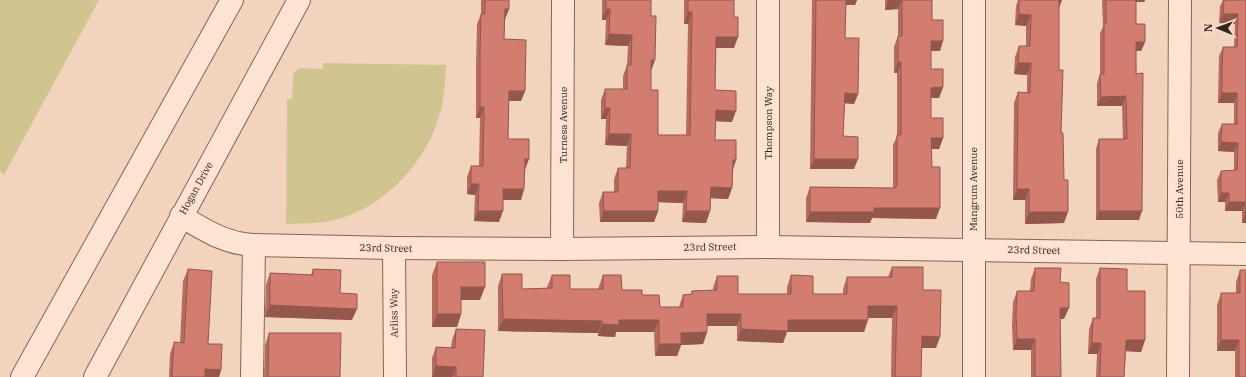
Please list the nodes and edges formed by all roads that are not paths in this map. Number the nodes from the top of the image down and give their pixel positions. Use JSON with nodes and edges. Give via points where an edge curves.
{"nodes":[{"id":1,"x":232,"y":0,"type":"edge"},
{"id":2,"x":299,"y":0,"type":"edge"},
{"id":3,"x":563,"y":0,"type":"edge"},
{"id":4,"x":768,"y":0,"type":"edge"},
{"id":5,"x":974,"y":0,"type":"edge"},
{"id":6,"x":1180,"y":0,"type":"edge"},
{"id":7,"x":181,"y":216,"type":"junction"},
{"id":8,"x":254,"y":245,"type":"junction"},
{"id":9,"x":768,"y":247,"type":"junction"},
{"id":10,"x":394,"y":248,"type":"junction"},
{"id":11,"x":562,"y":249,"type":"junction"},
{"id":12,"x":973,"y":249,"type":"junction"},
{"id":13,"x":1179,"y":253,"type":"junction"},
{"id":14,"x":1246,"y":254,"type":"edge"},
{"id":15,"x":22,"y":377,"type":"edge"},
{"id":16,"x":95,"y":377,"type":"edge"},
{"id":17,"x":252,"y":377,"type":"edge"},
{"id":18,"x":395,"y":377,"type":"edge"},
{"id":19,"x":974,"y":377,"type":"edge"},
{"id":20,"x":1178,"y":377,"type":"edge"}],
"edges":[{"from":1,"to":15,"type":"street"},
{"from":2,"to":7,"type":"street","name":"Hogan Drive"},
{"from":3,"to":11,"type":"street","name":"Turnesa Avenue"},
{"from":4,"to":9,"type":"street","name":"Thompson Way"},
{"from":5,"to":12,"type":"street","name":"Mangrum Avenue"},
{"from":6,"to":13,"type":"street","name":"50th Avenue"},
{"from":7,"to":8,"type":"street","name":"23rd Street","via":[[224,240]]},
{"from":7,"to":16,"type":"street","name":"Hogan Drive"},
{"from":8,"to":10,"type":"street","name":"23rd Street"},
{"from":8,"to":17,"type":"street"},
{"from":9,"to":11,"type":"street","name":"23rd Street"},
{"from":9,"to":12,"type":"street","name":"23rd Street"},
{"from":10,"to":11,"type":"street","name":"23rd Street"},
{"from":10,"to":18,"type":"street","name":"Arliss Way"},
{"from":12,"to":13,"type":"street","name":"23rd Street"},
{"from":12,"to":19,"type":"street","name":"Mangrum Avenue"},
{"from":13,"to":14,"type":"street","name":"23rd Street"},
{"from":13,"to":20,"type":"street","name":"50th Avenue"}]}
